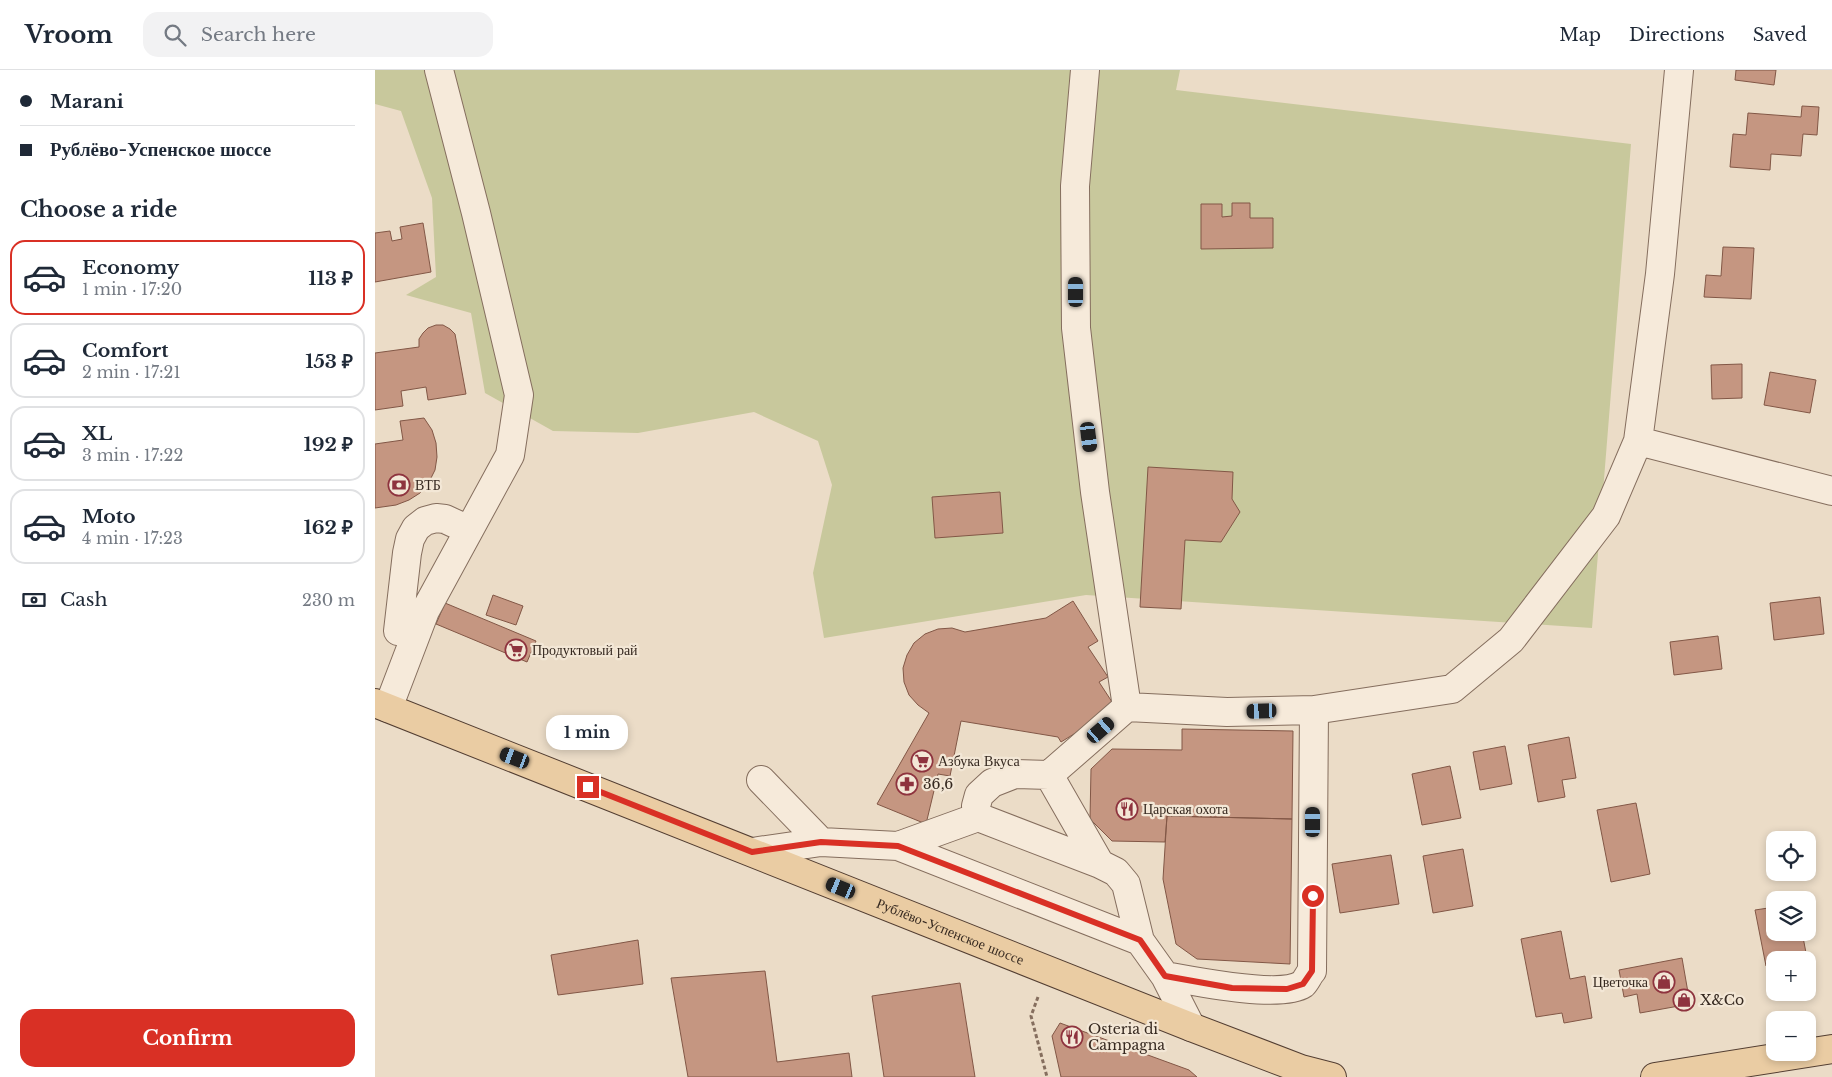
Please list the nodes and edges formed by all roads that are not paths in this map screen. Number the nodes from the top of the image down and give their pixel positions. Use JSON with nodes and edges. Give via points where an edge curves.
{"nodes":[{"id":1,"x":439,"y":70,"type":"edge"},
{"id":2,"x":1085,"y":70,"type":"edge"},
{"id":3,"x":1679,"y":70,"type":"edge"},
{"id":4,"x":1638,"y":441,"type":"junction"},
{"id":5,"x":1832,"y":491,"type":"edge"},
{"id":6,"x":469,"y":530,"type":"junction"},
{"id":7,"x":396,"y":631,"type":"edge"},
{"id":8,"x":381,"y":706,"type":"edge"},
{"id":9,"x":1127,"y":708,"type":"junction"},
{"id":10,"x":1314,"y":710,"type":"junction"},
{"id":11,"x":1049,"y":775,"type":"junction"},
{"id":12,"x":761,"y":780,"type":"dead end"},
{"id":13,"x":978,"y":817,"type":"junction"},
{"id":14,"x":821,"y":842,"type":"junction"},
{"id":15,"x":898,"y":846,"type":"junction"},
{"id":16,"x":752,"y":852,"type":"junction"},
{"id":17,"x":1100,"y":864,"type":"junction"},
{"id":18,"x":1140,"y":940,"type":"junction"},
{"id":19,"x":1165,"y":976,"type":"junction"},
{"id":20,"x":1191,"y":1027,"type":"junction"},
{"id":21,"x":1832,"y":1049,"type":"edge"},
{"id":22,"x":1332,"y":1077,"type":"edge"},
{"id":23,"x":1655,"y":1077,"type":"edge"}],
"edges":[{"from":1,"to":6,"type":"street","via":[[519,395],[510,455]]},
{"from":2,"to":9,"type":"street","via":[[1075,186],[1076,328],[1095,492]]},
{"from":3,"to":4,"type":"street","via":[[1660,274]]},
{"from":4,"to":5,"type":"street"},
{"from":4,"to":10,"type":"street","via":[[1606,516],[1511,640],[1452,689]]},
{"from":6,"to":7,"type":"street","via":[[425,611]]},
{"from":6,"to":7,"type":"street","via":[[436,518],[416,528],[407,554]]},
{"from":7,"to":8,"type":"street"},
{"from":8,"to":16,"type":"main road","name":"Рублёво-Успенское шоссе"},
{"from":9,"to":10,"type":"street","via":[[1227,712]]},
{"from":9,"to":11,"type":"street"},
{"from":10,"to":19,"type":"street","via":[[1312,971],[1303,984],[1287,989],[1232,988]]},
{"from":11,"to":13,"type":"street","via":[[1015,774],[992,783],[979,795]]},
{"from":11,"to":17,"type":"street"},
{"from":12,"to":14,"type":"street"},
{"from":13,"to":15,"type":"street"},
{"from":13,"to":17,"type":"street"},
{"from":14,"to":15,"type":"street"},
{"from":14,"to":16,"type":"street"},
{"from":15,"to":18,"type":"street"},
{"from":16,"to":20,"type":"main road","name":"Рублёво-Успенское шоссе"},
{"from":17,"to":18,"type":"street","via":[[1116,872],[1126,884]]},
{"from":18,"to":19,"type":"street"},
{"from":19,"to":20,"type":"street"},
{"from":20,"to":22,"type":"main road","name":"Рублёво-Успенское шоссе","via":[[1301,1069]]},
{"from":21,"to":23,"type":"main road"}]}
